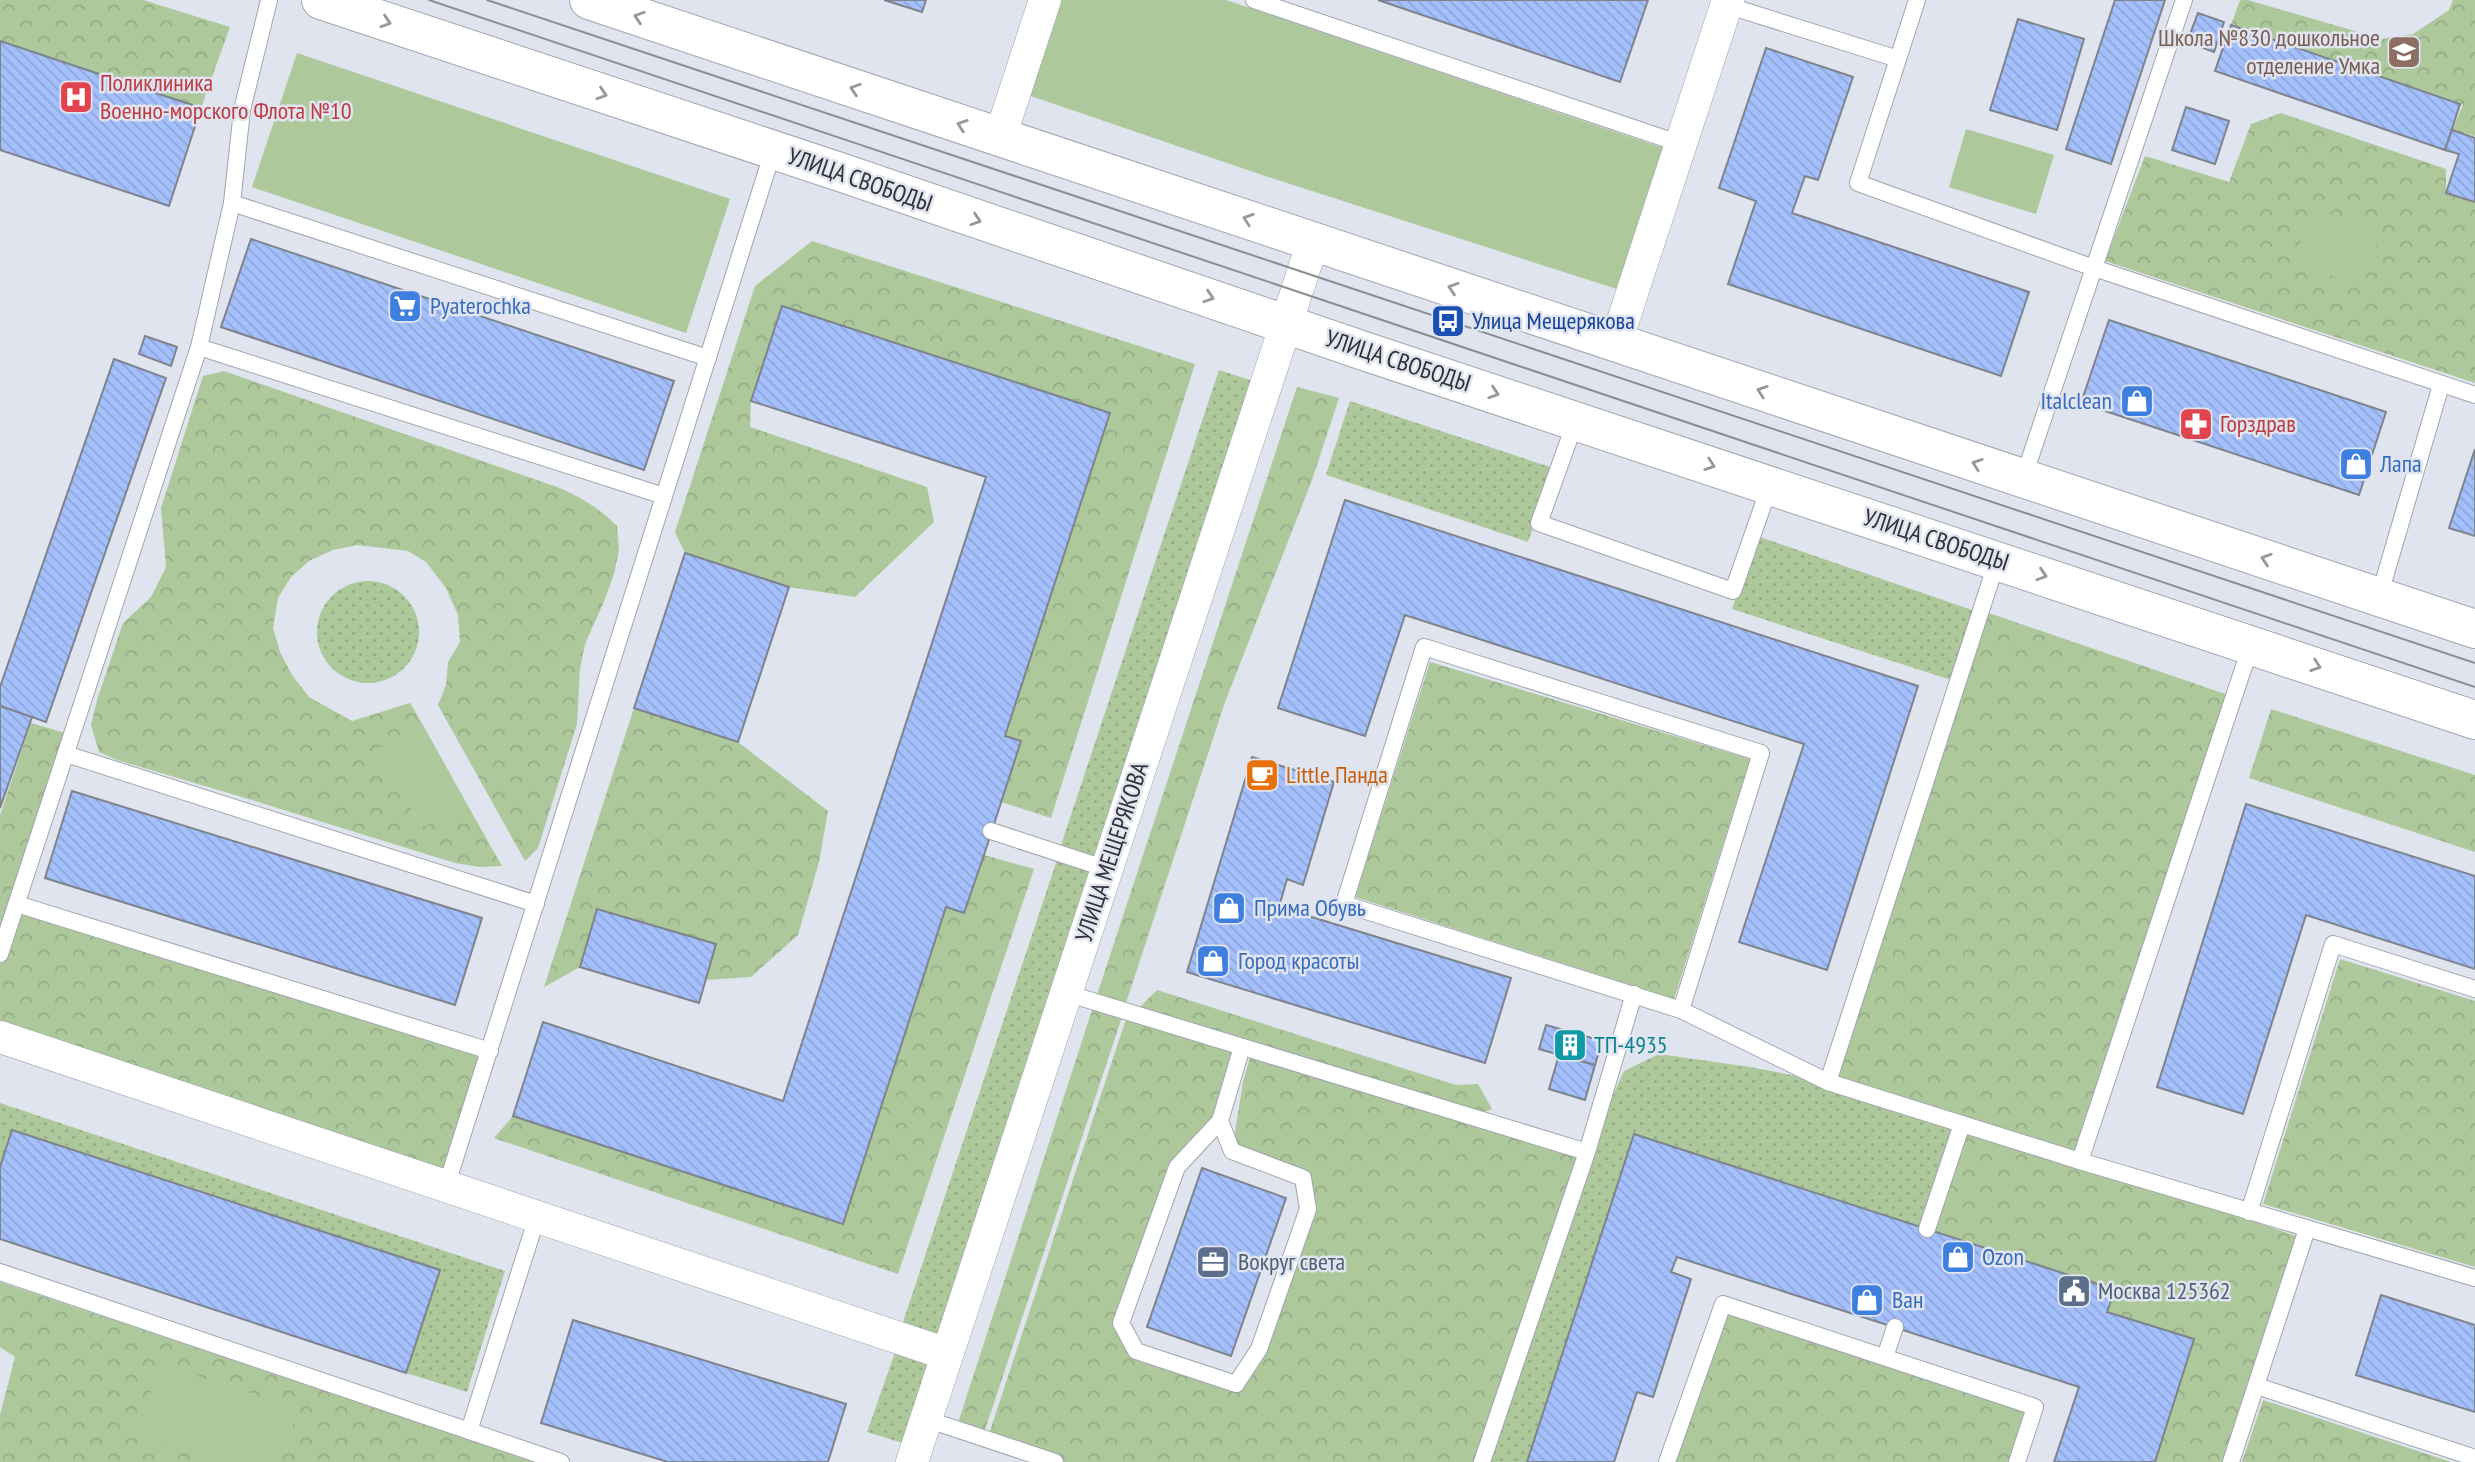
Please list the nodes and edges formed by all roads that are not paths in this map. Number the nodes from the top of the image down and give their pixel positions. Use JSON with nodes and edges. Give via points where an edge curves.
{"nodes":[{"id":1,"x":269,"y":0,"type":"edge"},
{"id":2,"x":321,"y":0,"type":"edge"},
{"id":3,"x":589,"y":0,"type":"edge"},
{"id":4,"x":1045,"y":0,"type":"edge"},
{"id":5,"x":1254,"y":0,"type":"edge"},
{"id":6,"x":1917,"y":0,"type":"edge"},
{"id":7,"x":2184,"y":0,"type":"edge"},
{"id":8,"x":1727,"y":2,"type":"edge"},
{"id":9,"x":1898,"y":60,"type":"junction"},
{"id":10,"x":1000,"y":137,"type":"junction"},
{"id":11,"x":1681,"y":144,"type":"junction"},
{"id":12,"x":773,"y":151,"type":"junction"},
{"id":13,"x":232,"y":203,"type":"junction"},
{"id":14,"x":1312,"y":242,"type":"junction"},
{"id":15,"x":2094,"y":268,"type":"junction"},
{"id":16,"x":1286,"y":323,"type":"junction"},
{"id":17,"x":1616,"y":342,"type":"junction"},
{"id":18,"x":199,"y":347,"type":"junction"},
{"id":19,"x":708,"y":358,"type":"junction"},
{"id":20,"x":2441,"y":385,"type":"junction"},
{"id":21,"x":2475,"y":395,"type":"edge"},
{"id":22,"x":1576,"y":420,"type":"junction"},
{"id":23,"x":2023,"y":479,"type":"junction"},
{"id":24,"x":1770,"y":485,"type":"junction"},
{"id":25,"x":664,"y":496,"type":"junction"},
{"id":26,"x":1997,"y":560,"type":"junction"},
{"id":27,"x":2379,"y":597,"type":"junction"},
{"id":28,"x":2475,"y":629,"type":"edge"},
{"id":29,"x":2252,"y":644,"type":"junction"},
{"id":30,"x":2475,"y":720,"type":"edge"},
{"id":31,"x":66,"y":754,"type":"junction"},
{"id":32,"x":991,"y":831,"type":"dead end"},
{"id":33,"x":1107,"y":869,"type":"junction"},
{"id":34,"x":17,"y":904,"type":"junction"},
{"id":35,"x":536,"y":904,"type":"junction"},
{"id":36,"x":0,"y":954,"type":"edge"},
{"id":37,"x":2475,"y":989,"type":"edge"},
{"id":38,"x":1066,"y":993,"type":"junction"},
{"id":39,"x":1634,"y":995,"type":"junction"},
{"id":40,"x":1681,"y":1010,"type":"junction"},
{"id":41,"x":0,"y":1037,"type":"edge"},
{"id":42,"x":1242,"y":1047,"type":"junction"},
{"id":43,"x":490,"y":1051,"type":"junction"},
{"id":44,"x":1828,"y":1082,"type":"junction"},
{"id":45,"x":1220,"y":1121,"type":"junction"},
{"id":46,"x":1962,"y":1124,"type":"junction"},
{"id":47,"x":1587,"y":1152,"type":"junction"},
{"id":48,"x":2080,"y":1161,"type":"junction"},
{"id":49,"x":446,"y":1187,"type":"junction"},
{"id":50,"x":2249,"y":1212,"type":"junction"},
{"id":51,"x":537,"y":1217,"type":"junction"},
{"id":52,"x":1927,"y":1229,"type":"dead end"},
{"id":53,"x":2307,"y":1229,"type":"junction"},
{"id":54,"x":0,"y":1272,"type":"edge"},
{"id":55,"x":2475,"y":1278,"type":"edge"},
{"id":56,"x":1895,"y":1327,"type":"dead end"},
{"id":57,"x":947,"y":1354,"type":"junction"},
{"id":58,"x":1885,"y":1357,"type":"junction"},
{"id":59,"x":2257,"y":1386,"type":"junction"},
{"id":60,"x":926,"y":1419,"type":"junction"},
{"id":61,"x":468,"y":1431,"type":"junction"},
{"id":62,"x":2475,"y":1458,"type":"edge"},
{"id":63,"x":561,"y":1462,"type":"edge"},
{"id":64,"x":912,"y":1462,"type":"edge"},
{"id":65,"x":1055,"y":1462,"type":"edge"},
{"id":66,"x":1482,"y":1462,"type":"edge"},
{"id":67,"x":1667,"y":1462,"type":"edge"},
{"id":68,"x":2017,"y":1462,"type":"edge"},
{"id":69,"x":2231,"y":1462,"type":"edge"}],
"edges":[{"from":1,"to":13,"type":"lane","via":[[242,110]]},
{"from":2,"to":12,"type":"main road","name":"УЛИЦА СВОБОДЫ","one_way":true},
{"from":10,"to":3,"type":"main road","one_way":true},
{"from":4,"to":10,"type":"street"},
{"from":5,"to":11,"type":"lane"},
{"from":6,"to":9,"type":"lane"},
{"from":7,"to":15,"type":"lane"},
{"from":8,"to":9,"type":"lane"},
{"from":8,"to":11,"type":"street"},
{"from":9,"to":15,"type":"lane","via":[[1858,183]]},
{"from":14,"to":10,"type":"main road","one_way":true},
{"from":11,"to":17,"type":"street"},
{"from":12,"to":16,"type":"main road","name":"УЛИЦА СВОБОДЫ","one_way":true},
{"from":12,"to":19,"type":"lane"},
{"from":13,"to":18,"type":"lane"},
{"from":13,"to":19,"type":"lane"},
{"from":14,"to":16,"type":"street","name":"УЛИЦА МЕЩЕРЯКОВА"},
{"from":17,"to":14,"type":"main road","one_way":true},
{"from":15,"to":20,"type":"lane"},
{"from":15,"to":23,"type":"lane"},
{"from":16,"to":22,"type":"main road","name":"УЛИЦА СВОБОДЫ","one_way":true},
{"from":16,"to":33,"type":"street","name":"УЛИЦА МЕЩЕРЯКОВА"},
{"from":23,"to":17,"type":"main road","one_way":true},
{"from":18,"to":25,"type":"lane"},
{"from":18,"to":31,"type":"lane"},
{"from":19,"to":25,"type":"lane"},
{"from":20,"to":21,"type":"lane"},
{"from":20,"to":27,"type":"lane"},
{"from":22,"to":24,"type":"main road","name":"УЛИЦА СВОБОДЫ","one_way":true},
{"from":22,"to":24,"type":"lane","via":[[1539,523],[1733,591]]},
{"from":27,"to":23,"type":"main road","one_way":true},
{"from":24,"to":26,"type":"main road","name":"УЛИЦА СВОБОДЫ"},
{"from":25,"to":35,"type":"lane"},
{"from":26,"to":29,"type":"main road","name":"УЛИЦА СВОБОДЫ","one_way":true},
{"from":26,"to":44,"type":"lane"},
{"from":27,"to":28,"type":"main road"},
{"from":29,"to":30,"type":"main road","name":"УЛИЦА СВОБОДЫ","one_way":true},
{"from":29,"to":48,"type":"lane"},
{"from":31,"to":34,"type":"lane"},
{"from":31,"to":35,"type":"lane"},
{"from":32,"to":33,"type":"lane"},
{"from":33,"to":38,"type":"street","name":"УЛИЦА МЕЩЕРЯКОВА"},
{"from":34,"to":36,"type":"lane"},
{"from":34,"to":43,"type":"lane"},
{"from":35,"to":43,"type":"lane"},
{"from":37,"to":50,"type":"lane","via":[[2333,944]]},
{"from":38,"to":42,"type":"lane"},
{"from":38,"to":57,"type":"street","name":"УЛИЦА МЕЩЕРЯКОВА"},
{"from":39,"to":40,"type":"lane"},
{"from":39,"to":40,"type":"lane","via":[[1344,904],[1424,648],[1761,753]]},
{"from":39,"to":47,"type":"lane"},
{"from":40,"to":44,"type":"lane"},
{"from":41,"to":49,"type":"street"},
{"from":42,"to":45,"type":"lane"},
{"from":42,"to":47,"type":"lane"},
{"from":43,"to":49,"type":"lane"},
{"from":44,"to":46,"type":"lane"},
{"from":45,"to":45,"type":"lane","via":[[1177,1167],[1121,1323],[1136,1351],[1236,1384],[1259,1349],[1308,1209],[1303,1178],[1232,1151]]},
{"from":46,"to":48,"type":"lane"},
{"from":46,"to":52,"type":"lane"},
{"from":47,"to":66,"type":"lane"},
{"from":48,"to":50,"type":"lane"},
{"from":49,"to":51,"type":"street"},
{"from":50,"to":53,"type":"lane"},
{"from":51,"to":57,"type":"street"},
{"from":51,"to":61,"type":"lane"},
{"from":53,"to":55,"type":"lane"},
{"from":53,"to":59,"type":"lane"},
{"from":54,"to":61,"type":"lane"},
{"from":56,"to":58,"type":"lane"},
{"from":57,"to":60,"type":"street","name":"УЛИЦА МЕЩЕРЯКОВА"},
{"from":58,"to":67,"type":"lane","via":[[1723,1304]]},
{"from":58,"to":68,"type":"lane","via":[[2035,1407]]},
{"from":59,"to":62,"type":"lane"},
{"from":59,"to":69,"type":"lane"},
{"from":60,"to":64,"type":"street","name":"УЛИЦА МЕЩЕРЯКОВА"},
{"from":60,"to":65,"type":"lane"},
{"from":61,"to":63,"type":"lane"}]}
